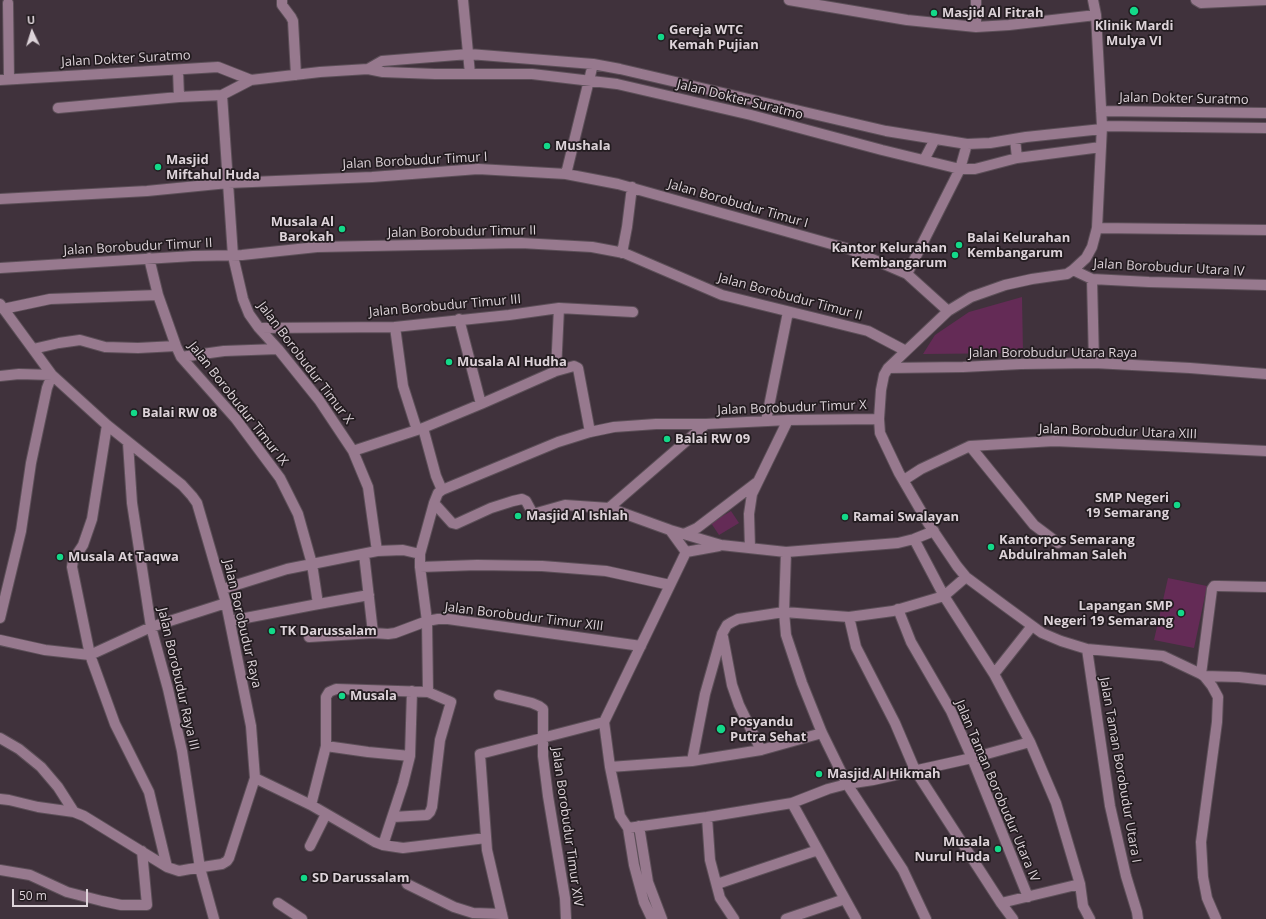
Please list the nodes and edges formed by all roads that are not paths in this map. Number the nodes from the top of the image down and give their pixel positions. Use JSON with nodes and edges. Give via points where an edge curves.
{"nodes":[{"id":1,"x":282,"y":0,"type":"edge"},
{"id":2,"x":463,"y":0,"type":"edge"},
{"id":3,"x":788,"y":0,"type":"edge"},
{"id":4,"x":976,"y":0,"type":"edge"},
{"id":5,"x":1093,"y":0,"type":"edge"},
{"id":6,"x":1196,"y":0,"type":"edge"},
{"id":7,"x":1266,"y":0,"type":"edge"},
{"id":8,"x":1246,"y":1,"type":"edge"},
{"id":9,"x":6,"y":4,"type":"edge"},
{"id":10,"x":1096,"y":15,"type":"junction"},
{"id":11,"x":976,"y":27,"type":"junction"},
{"id":12,"x":469,"y":54,"type":"junction"},
{"id":13,"x":594,"y":64,"type":"junction"},
{"id":14,"x":368,"y":69,"type":"junction"},
{"id":15,"x":178,"y":70,"type":"junction"},
{"id":16,"x":470,"y":74,"type":"junction"},
{"id":17,"x":296,"y":75,"type":"junction"},
{"id":18,"x":5,"y":80,"type":"edge"},
{"id":19,"x":251,"y":80,"type":"junction"},
{"id":20,"x":590,"y":81,"type":"junction"},
{"id":21,"x":222,"y":95,"type":"junction"},
{"id":22,"x":179,"y":97,"type":"junction"},
{"id":23,"x":58,"y":108,"type":"dead end"},
{"id":24,"x":794,"y":109,"type":"junction"},
{"id":25,"x":1101,"y":111,"type":"junction"},
{"id":26,"x":1266,"y":113,"type":"edge"},
{"id":27,"x":790,"y":126,"type":"junction"},
{"id":28,"x":1102,"y":128,"type":"junction"},
{"id":29,"x":1266,"y":128,"type":"edge"},
{"id":30,"x":935,"y":139,"type":"junction"},
{"id":31,"x":1015,"y":139,"type":"junction"},
{"id":32,"x":967,"y":144,"type":"junction"},
{"id":33,"x":1101,"y":147,"type":"junction"},
{"id":34,"x":1017,"y":158,"type":"junction"},
{"id":35,"x":924,"y":160,"type":"junction"},
{"id":36,"x":960,"y":169,"type":"junction"},
{"id":37,"x":566,"y":174,"type":"junction"},
{"id":38,"x":228,"y":183,"type":"junction"},
{"id":39,"x":632,"y":188,"type":"junction"},
{"id":40,"x":0,"y":199,"type":"edge"},
{"id":41,"x":1097,"y":228,"type":"junction"},
{"id":42,"x":1266,"y":230,"type":"edge"},
{"id":43,"x":622,"y":253,"type":"junction"},
{"id":44,"x":233,"y":256,"type":"junction"},
{"id":45,"x":149,"y":258,"type":"junction"},
{"id":46,"x":0,"y":268,"type":"edge"},
{"id":47,"x":1073,"y":270,"type":"junction"},
{"id":48,"x":907,"y":274,"type":"junction"},
{"id":49,"x":1092,"y":279,"type":"junction"},
{"id":50,"x":1266,"y":285,"type":"edge"},
{"id":51,"x":158,"y":295,"type":"junction"},
{"id":52,"x":2,"y":306,"type":"edge"},
{"id":53,"x":559,"y":308,"type":"junction"},
{"id":54,"x":948,"y":311,"type":"junction"},
{"id":55,"x":633,"y":312,"type":"dead end"},
{"id":56,"x":788,"y":312,"type":"junction"},
{"id":57,"x":459,"y":319,"type":"junction"},
{"id":58,"x":395,"y":326,"type":"junction"},
{"id":59,"x":259,"y":328,"type":"junction"},
{"id":60,"x":176,"y":346,"type":"junction"},
{"id":61,"x":33,"y":349,"type":"junction"},
{"id":62,"x":278,"y":349,"type":"junction"},
{"id":63,"x":906,"y":351,"type":"junction"},
{"id":64,"x":181,"y":357,"type":"junction"},
{"id":65,"x":1094,"y":364,"type":"junction"},
{"id":66,"x":888,"y":368,"type":"junction"},
{"id":67,"x":556,"y":371,"type":"junction"},
{"id":68,"x":1266,"y":374,"type":"edge"},
{"id":69,"x":52,"y":375,"type":"junction"},
{"id":70,"x":0,"y":376,"type":"edge"},
{"id":71,"x":481,"y":404,"type":"junction"},
{"id":72,"x":879,"y":419,"type":"junction"},
{"id":73,"x":788,"y":420,"type":"junction"},
{"id":74,"x":766,"y":421,"type":"junction"},
{"id":75,"x":706,"y":424,"type":"junction"},
{"id":76,"x":107,"y":425,"type":"junction"},
{"id":77,"x":420,"y":429,"type":"junction"},
{"id":78,"x":590,"y":432,"type":"junction"},
{"id":79,"x":128,"y":444,"type":"junction"},
{"id":80,"x":970,"y":446,"type":"junction"},
{"id":81,"x":353,"y":451,"type":"junction"},
{"id":82,"x":1266,"y":451,"type":"edge"},
{"id":83,"x":904,"y":480,"type":"junction"},
{"id":84,"x":759,"y":481,"type":"junction"},
{"id":85,"x":442,"y":490,"type":"junction"},
{"id":86,"x":434,"y":503,"type":"junction"},
{"id":87,"x":609,"y":508,"type":"junction"},
{"id":88,"x":670,"y":530,"type":"junction"},
{"id":89,"x":934,"y":531,"type":"junction"},
{"id":90,"x":684,"y":534,"type":"junction"},
{"id":91,"x":914,"y":539,"type":"junction"},
{"id":92,"x":1058,"y":542,"type":"dead end"},
{"id":93,"x":721,"y":545,"type":"junction"},
{"id":94,"x":750,"y":548,"type":"junction"},
{"id":95,"x":377,"y":551,"type":"junction"},
{"id":96,"x":686,"y":552,"type":"junction"},
{"id":97,"x":786,"y":552,"type":"junction"},
{"id":98,"x":364,"y":554,"type":"junction"},
{"id":99,"x":420,"y":554,"type":"junction"},
{"id":100,"x":312,"y":564,"type":"junction"},
{"id":101,"x":420,"y":567,"type":"junction"},
{"id":102,"x":966,"y":577,"type":"junction"},
{"id":103,"x":670,"y":586,"type":"junction"},
{"id":104,"x":1266,"y":588,"type":"edge"},
{"id":105,"x":223,"y":589,"type":"junction"},
{"id":106,"x":369,"y":595,"type":"junction"},
{"id":107,"x":944,"y":596,"type":"junction"},
{"id":108,"x":226,"y":603,"type":"junction"},
{"id":109,"x":318,"y":604,"type":"junction"},
{"id":110,"x":898,"y":609,"type":"junction"},
{"id":111,"x":784,"y":612,"type":"junction"},
{"id":112,"x":849,"y":617,"type":"junction"},
{"id":113,"x":0,"y":618,"type":"edge"},
{"id":114,"x":428,"y":621,"type":"junction"},
{"id":115,"x":230,"y":622,"type":"junction"},
{"id":116,"x":1032,"y":626,"type":"junction"},
{"id":117,"x":151,"y":627,"type":"junction"},
{"id":118,"x":373,"y":633,"type":"junction"},
{"id":119,"x":722,"y":634,"type":"junction"},
{"id":120,"x":309,"y":637,"type":"dead end"},
{"id":121,"x":0,"y":640,"type":"edge"},
{"id":122,"x":641,"y":646,"type":"junction"},
{"id":123,"x":1086,"y":649,"type":"junction"},
{"id":124,"x":90,"y":655,"type":"junction"},
{"id":125,"x":994,"y":674,"type":"junction"},
{"id":126,"x":1203,"y":675,"type":"junction"},
{"id":127,"x":1266,"y":680,"type":"edge"},
{"id":128,"x":412,"y":691,"type":"junction"},
{"id":129,"x":428,"y":692,"type":"junction"},
{"id":130,"x":499,"y":695,"type":"dead end"},
{"id":131,"x":604,"y":722,"type":"junction"},
{"id":132,"x":822,"y":733,"type":"junction"},
{"id":133,"x":0,"y":738,"type":"edge"},
{"id":134,"x":543,"y":738,"type":"junction"},
{"id":135,"x":1030,"y":742,"type":"junction"},
{"id":136,"x":326,"y":746,"type":"junction"},
{"id":137,"x":761,"y":750,"type":"junction"},
{"id":138,"x":410,"y":756,"type":"junction"},
{"id":139,"x":972,"y":758,"type":"junction"},
{"id":140,"x":692,"y":761,"type":"junction"},
{"id":141,"x":610,"y":767,"type":"junction"},
{"id":142,"x":915,"y":770,"type":"junction"},
{"id":143,"x":254,"y":778,"type":"junction"},
{"id":144,"x":847,"y":784,"type":"junction"},
{"id":145,"x":0,"y":799,"type":"edge"},
{"id":146,"x":792,"y":803,"type":"junction"},
{"id":147,"x":310,"y":805,"type":"junction"},
{"id":148,"x":74,"y":812,"type":"junction"},
{"id":149,"x":326,"y":814,"type":"junction"},
{"id":150,"x":393,"y":816,"type":"junction"},
{"id":151,"x":707,"y":817,"type":"junction"},
{"id":152,"x":634,"y":827,"type":"junction"},
{"id":153,"x":486,"y":838,"type":"junction"},
{"id":154,"x":383,"y":845,"type":"junction"},
{"id":155,"x":310,"y":846,"type":"dead end"},
{"id":156,"x":818,"y":850,"type":"junction"},
{"id":157,"x":142,"y":851,"type":"junction"},
{"id":158,"x":167,"y":867,"type":"junction"},
{"id":159,"x":200,"y":868,"type":"junction"},
{"id":160,"x":0,"y":870,"type":"edge"},
{"id":161,"x":407,"y":884,"type":"dead end"},
{"id":162,"x":717,"y":884,"type":"junction"},
{"id":163,"x":1080,"y":884,"type":"junction"},
{"id":164,"x":1028,"y":897,"type":"junction"},
{"id":165,"x":845,"y":899,"type":"junction"},
{"id":166,"x":278,"y":903,"type":"dead end"},
{"id":167,"x":1001,"y":903,"type":"junction"},
{"id":168,"x":503,"y":916,"type":"edge"},
{"id":169,"x":214,"y":919,"type":"edge"},
{"id":170,"x":302,"y":919,"type":"edge"},
{"id":171,"x":566,"y":919,"type":"edge"},
{"id":172,"x":652,"y":919,"type":"edge"},
{"id":173,"x":662,"y":919,"type":"edge"},
{"id":174,"x":734,"y":919,"type":"edge"},
{"id":175,"x":786,"y":919,"type":"edge"},
{"id":176,"x":856,"y":919,"type":"edge"},
{"id":177,"x":926,"y":919,"type":"edge"},
{"id":178,"x":1013,"y":919,"type":"edge"},
{"id":179,"x":1090,"y":919,"type":"edge"},
{"id":180,"x":1138,"y":919,"type":"edge"},
{"id":181,"x":1216,"y":919,"type":"edge"}],
"edges":[{"from":1,"to":17,"type":"street","via":[[282,5],[293,21]]},
{"from":2,"to":12,"type":"street"},
{"from":3,"to":11,"type":"street","via":[[907,20]]},
{"from":4,"to":11,"type":"street"},
{"from":5,"to":10,"type":"street"},
{"from":6,"to":8,"type":"street","via":[[1201,3]]},
{"from":7,"to":8,"type":"street"},
{"from":9,"to":18,"type":"street"},
{"from":10,"to":11,"type":"street"},
{"from":10,"to":25,"type":"street"},
{"from":12,"to":13,"type":"street","name":"Jalan Dokter Suratmo"},
{"from":12,"to":14,"type":"street","name":"Jalan Dokter Suratmo","via":[[382,61]]},
{"from":12,"to":16,"type":"street"},
{"from":13,"to":20,"type":"street"},
{"from":13,"to":24,"type":"street","name":"Jalan Dokter Suratmo"},
{"from":14,"to":16,"type":"street","name":"Jalan Dokter Suratmo"},
{"from":14,"to":17,"type":"street","name":"Jalan Dokter Suratmo"},
{"from":15,"to":18,"type":"street","name":"Jalan Dokter Suratmo"},
{"from":15,"to":19,"type":"street","name":"Jalan Dokter Suratmo","via":[[218,67]]},
{"from":15,"to":22,"type":"street"},
{"from":16,"to":20,"type":"street","name":"Jalan Dokter Suratmo","via":[[532,74]]},
{"from":17,"to":19,"type":"street","name":"Jalan Dokter Suratmo"},
{"from":19,"to":21,"type":"street","name":"Jalan Dokter Suratmo"},
{"from":20,"to":27,"type":"street","name":"Jalan Dokter Suratmo","via":[[617,84]]},
{"from":20,"to":37,"type":"street"},
{"from":21,"to":22,"type":"street","name":"Jalan Dokter Suratmo"},
{"from":21,"to":38,"type":"street","name":"Jalan Borobudur Timur X"},
{"from":22,"to":23,"type":"street","name":"Jalan Dokter Suratmo"},
{"from":24,"to":27,"type":"street"},
{"from":24,"to":30,"type":"street","name":"Jalan Dokter Suratmo","via":[[886,131]]},
{"from":25,"to":26,"type":"street","name":"Jalan Dokter Suratmo"},
{"from":25,"to":28,"type":"street"},
{"from":27,"to":35,"type":"street","name":"Jalan Dokter Suratmo"},
{"from":28,"to":29,"type":"street","name":"Jalan Dokter Suratmo"},
{"from":28,"to":31,"type":"street","name":"Jalan Dokter Suratmo"},
{"from":28,"to":33,"type":"street"},
{"from":30,"to":32,"type":"street","name":"Jalan Dokter Suratmo"},
{"from":30,"to":35,"type":"street"},
{"from":31,"to":32,"type":"street","name":"Jalan Dokter Suratmo"},
{"from":31,"to":34,"type":"street"},
{"from":32,"to":36,"type":"street"},
{"from":33,"to":34,"type":"street","name":"Jalan Dokter Suratmo"},
{"from":33,"to":41,"type":"street"},
{"from":34,"to":36,"type":"street","name":"Jalan Dokter Suratmo","via":[[974,169]]},
{"from":35,"to":36,"type":"street","name":"Jalan Dokter Suratmo"},
{"from":36,"to":48,"type":"street"},
{"from":37,"to":38,"type":"street","name":"Jalan Borobudur Timur I","via":[[478,169],[372,177]]},
{"from":37,"to":39,"type":"street","name":"Jalan Borobudur Timur I"},
{"from":38,"to":40,"type":"street","name":"Jalan Borobudur Timur I","via":[[147,191]]},
{"from":38,"to":44,"type":"street","name":"Jalan Borobudur Timur X"},
{"from":39,"to":43,"type":"street"},
{"from":39,"to":48,"type":"street","name":"Jalan Borobudur Timur I","via":[[849,249]]},
{"from":41,"to":42,"type":"street"},
{"from":41,"to":47,"type":"street","via":[[1086,258]]},
{"from":43,"to":44,"type":"street","name":"Jalan Borobudur Timur II","via":[[592,247],[521,243],[318,247]]},
{"from":43,"to":56,"type":"street","name":"Jalan Borobudur Timur II","via":[[722,295]]},
{"from":44,"to":45,"type":"street","name":"Jalan Borobudur Timur II"},
{"from":44,"to":59,"type":"street","name":"Jalan Borobudur Timur X","via":[[243,299]]},
{"from":45,"to":46,"type":"street","name":"Jalan Borobudur Timur II"},
{"from":45,"to":51,"type":"street","name":"Jalan Borobudur Timur IX"},
{"from":47,"to":49,"type":"street","name":"Jalan Borobudur Utara IV"},
{"from":47,"to":54,"type":"street","via":[[1067,274],[1005,285],[971,297]]},
{"from":48,"to":54,"type":"street","name":"Jalan Borobudur Timur I"},
{"from":49,"to":50,"type":"street","name":"Jalan Borobudur Utara IV"},
{"from":49,"to":65,"type":"street"},
{"from":51,"to":52,"type":"street","via":[[50,299]]},
{"from":51,"to":60,"type":"street","name":"Jalan Borobudur Timur IX"},
{"from":52,"to":61,"type":"street","name":"Jalan Borobudur Raya"},
{"from":53,"to":55,"type":"street","name":"Jalan Borobudur Timur III"},
{"from":53,"to":57,"type":"street","name":"Jalan Borobudur Timur III"},
{"from":53,"to":67,"type":"street"},
{"from":54,"to":63,"type":"street"},
{"from":56,"to":63,"type":"street","name":"Jalan Borobudur Timur II","via":[[868,331]]},
{"from":56,"to":74,"type":"street"},
{"from":57,"to":58,"type":"street","name":"Jalan Borobudur Timur III"},
{"from":57,"to":71,"type":"street"},
{"from":58,"to":59,"type":"street","name":"Jalan Borobudur Timur III"},
{"from":58,"to":77,"type":"street","via":[[403,386]]},
{"from":59,"to":62,"type":"street","name":"Jalan Borobudur Timur X"},
{"from":60,"to":61,"type":"street","via":[[105,346],[80,340]]},
{"from":60,"to":64,"type":"street","name":"Jalan Borobudur Timur IX"},
{"from":61,"to":69,"type":"street","name":"Jalan Borobudur Raya"},
{"from":62,"to":64,"type":"street","via":[[224,351]]},
{"from":62,"to":81,"type":"street","name":"Jalan Borobudur Timur X","via":[[319,400]]},
{"from":63,"to":66,"type":"street"},
{"from":64,"to":100,"type":"street","name":"Jalan Borobudur Timur IX","via":[[236,419],[280,478],[298,514]]},
{"from":65,"to":66,"type":"street","name":"Jalan Borobudur Utara Raya"},
{"from":65,"to":68,"type":"street","name":"Jalan Borobudur Utara Raya"},
{"from":66,"to":72,"type":"street","via":[[881,390]]},
{"from":67,"to":71,"type":"street"},
{"from":67,"to":78,"type":"street","via":[[574,366],[578,368]]},
{"from":69,"to":70,"type":"street"},
{"from":69,"to":76,"type":"street","name":"Jalan Borobudur Raya"},
{"from":69,"to":113,"type":"street","via":[[31,463],[21,531]]},
{"from":71,"to":77,"type":"street"},
{"from":72,"to":73,"type":"street","name":"Jalan Borobudur Timur X"},
{"from":72,"to":83,"type":"street","via":[[880,433]]},
{"from":73,"to":74,"type":"street","name":"Jalan Borobudur Timur X"},
{"from":73,"to":84,"type":"street"},
{"from":74,"to":75,"type":"street","name":"Jalan Borobudur Timur X"},
{"from":75,"to":78,"type":"street","name":"Jalan Borobudur Timur X","via":[[656,424],[614,427]]},
{"from":75,"to":87,"type":"street","name":"Jalan Borobudur Timur X"},
{"from":76,"to":79,"type":"street","name":"Jalan Borobudur Raya"},
{"from":76,"to":124,"type":"street","via":[[92,519],[72,567]]},
{"from":77,"to":81,"type":"street"},
{"from":77,"to":85,"type":"street"},
{"from":78,"to":85,"type":"street","name":"Jalan Borobudur Timur X","via":[[558,442]]},
{"from":79,"to":105,"type":"street","name":"Jalan Borobudur Raya","via":[[182,485],[194,500],[201,514]]},
{"from":79,"to":117,"type":"street","name":"Jalan Borobudur Raya III","via":[[132,503]]},
{"from":80,"to":82,"type":"street","name":"Jalan Borobudur Utara XIII","via":[[1054,441]]},
{"from":80,"to":83,"type":"street","name":"Jalan Borobudur Utara XIII"},
{"from":80,"to":92,"type":"street","via":[[1034,525]]},
{"from":81,"to":95,"type":"street","name":"Jalan Borobudur Timur X","via":[[368,487]]},
{"from":83,"to":89,"type":"street"},
{"from":84,"to":90,"type":"street","via":[[697,528]]},
{"from":84,"to":94,"type":"street","via":[[752,494],[749,514]]},
{"from":85,"to":86,"type":"street"},
{"from":86,"to":87,"type":"street","via":[[456,524],[491,508],[522,499],[526,501],[533,514],[565,505]]},
{"from":86,"to":99,"type":"street"},
{"from":87,"to":88,"type":"street"},
{"from":88,"to":90,"type":"street"},
{"from":88,"to":96,"type":"street"},
{"from":89,"to":91,"type":"street"},
{"from":89,"to":102,"type":"street"},
{"from":90,"to":93,"type":"street"},
{"from":91,"to":97,"type":"street","via":[[898,543]]},
{"from":91,"to":107,"type":"street"},
{"from":93,"to":94,"type":"street"},
{"from":93,"to":96,"type":"street"},
{"from":94,"to":97,"type":"street"},
{"from":95,"to":98,"type":"street"},
{"from":95,"to":99,"type":"street","via":[[403,550]]},
{"from":96,"to":103,"type":"street"},
{"from":97,"to":111,"type":"street"},
{"from":98,"to":100,"type":"street"},
{"from":98,"to":106,"type":"street"},
{"from":99,"to":101,"type":"street"},
{"from":100,"to":105,"type":"street"},
{"from":100,"to":109,"type":"street","name":"Jalan Borobudur Timur IX"},
{"from":101,"to":103,"type":"street","via":[[477,565],[606,571]]},
{"from":101,"to":114,"type":"street"},
{"from":102,"to":107,"type":"street"},
{"from":102,"to":116,"type":"street"},
{"from":103,"to":122,"type":"street"},
{"from":104,"to":126,"type":"street","via":[[1214,586]]},
{"from":105,"to":108,"type":"street","name":"Jalan Borobudur Raya"},
{"from":106,"to":109,"type":"street"},
{"from":106,"to":118,"type":"street"},
{"from":107,"to":110,"type":"street"},
{"from":107,"to":125,"type":"street"},
{"from":108,"to":115,"type":"street","name":"Jalan Borobudur Raya"},
{"from":108,"to":117,"type":"street"},
{"from":109,"to":115,"type":"street"},
{"from":110,"to":112,"type":"street"},
{"from":110,"to":139,"type":"street","name":"Jalan Taman Borobudur Utara IV","via":[[911,642],[951,711]]},
{"from":111,"to":112,"type":"street"},
{"from":111,"to":119,"type":"street","via":[[738,619],[727,625]]},
{"from":111,"to":132,"type":"street","via":[[786,635]]},
{"from":112,"to":142,"type":"street","via":[[856,647],[895,723]]},
{"from":114,"to":118,"type":"street","name":"Jalan Borobudur Timur XIII","via":[[395,633]]},
{"from":114,"to":122,"type":"street","name":"Jalan Borobudur Timur XIII","via":[[448,619]]},
{"from":114,"to":129,"type":"street"},
{"from":115,"to":143,"type":"street","name":"Jalan Borobudur Raya","via":[[251,726]]},
{"from":116,"to":123,"type":"street","via":[[1042,633]]},
{"from":116,"to":125,"type":"street"},
{"from":117,"to":124,"type":"street"},
{"from":117,"to":159,"type":"street","name":"Jalan Borobudur Raya III","via":[[182,751]]},
{"from":118,"to":120,"type":"street","name":"Jalan Borobudur Timur XIII"},
{"from":119,"to":137,"type":"street","via":[[732,686]]},
{"from":119,"to":140,"type":"street","via":[[705,694]]},
{"from":121,"to":124,"type":"street","via":[[45,650]]},
{"from":122,"to":131,"type":"street"},
{"from":123,"to":126,"type":"street","via":[[1163,656]]},
{"from":123,"to":180,"type":"street","name":"Jalan Taman Borobudur Utara I","via":[[1110,806]]},
{"from":124,"to":158,"type":"street","via":[[115,724],[149,792]]},
{"from":125,"to":135,"type":"street"},
{"from":126,"to":127,"type":"street"},
{"from":126,"to":181,"type":"street","via":[[1218,697],[1201,842],[1207,898]]},
{"from":128,"to":129,"type":"street"},
{"from":128,"to":136,"type":"street","via":[[336,689],[329,692],[326,697]]},
{"from":128,"to":138,"type":"street"},
{"from":129,"to":150,"type":"street","via":[[451,702],[440,740],[432,807],[427,815]]},
{"from":130,"to":134,"type":"street","via":[[543,709]]},
{"from":131,"to":134,"type":"street","name":"Jalan Borobudur Timur XIV"},
{"from":131,"to":141,"type":"street"},
{"from":132,"to":137,"type":"street"},
{"from":132,"to":144,"type":"street"},
{"from":133,"to":148,"type":"street","via":[[19,749],[41,768],[58,787]]},
{"from":134,"to":153,"type":"street","name":"Jalan Borobudur Timur XIV","via":[[480,754]]},
{"from":134,"to":171,"type":"street","name":"Jalan Borobudur Timur XIV","via":[[548,796],[565,898]]},
{"from":135,"to":139,"type":"street"},
{"from":135,"to":163,"type":"street","via":[[1056,803]]},
{"from":136,"to":138,"type":"street"},
{"from":136,"to":147,"type":"street"},
{"from":137,"to":140,"type":"street"},
{"from":138,"to":150,"type":"street"},
{"from":139,"to":142,"type":"street"},
{"from":139,"to":164,"type":"street","name":"Jalan Taman Borobudur Utara IV"},
{"from":140,"to":141,"type":"street"},
{"from":141,"to":152,"type":"street","via":[[620,816]]},
{"from":142,"to":144,"type":"street"},
{"from":142,"to":167,"type":"street"},
{"from":143,"to":147,"type":"street"},
{"from":143,"to":159,"type":"street","name":"Jalan Borobudur Raya","via":[[227,861]]},
{"from":144,"to":146,"type":"street"},
{"from":144,"to":177,"type":"street","via":[[903,870]]},
{"from":145,"to":148,"type":"street"},
{"from":146,"to":151,"type":"street"},
{"from":146,"to":156,"type":"street"},
{"from":147,"to":149,"type":"street"},
{"from":148,"to":157,"type":"street"},
{"from":149,"to":154,"type":"street"},
{"from":149,"to":155,"type":"street"},
{"from":150,"to":154,"type":"street"},
{"from":151,"to":152,"type":"street"},
{"from":151,"to":162,"type":"street","via":[[710,860]]},
{"from":152,"to":172,"type":"street","via":[[634,865],[644,902]]},
{"from":152,"to":173,"type":"street","via":[[648,882]]},
{"from":153,"to":154,"type":"street","via":[[403,848]]},
{"from":153,"to":168,"type":"street","name":"Jalan Borobudur Timur XIV"},
{"from":156,"to":162,"type":"street"},
{"from":156,"to":165,"type":"street"},
{"from":157,"to":158,"type":"street"},
{"from":157,"to":160,"type":"street","via":[[146,905],[121,905],[102,901],[67,892],[30,875]]},
{"from":158,"to":159,"type":"street","via":[[179,871]]},
{"from":159,"to":169,"type":"street","name":"Jalan Borobudur Raya III"},
{"from":161,"to":168,"type":"street","via":[[454,907],[473,913]]},
{"from":162,"to":174,"type":"street","via":[[720,898]]},
{"from":163,"to":164,"type":"street"},
{"from":163,"to":179,"type":"street","via":[[1083,906]]},
{"from":164,"to":167,"type":"street"},
{"from":165,"to":175,"type":"street"},
{"from":165,"to":176,"type":"street"},
{"from":166,"to":170,"type":"street"},
{"from":167,"to":178,"type":"street"}]}
